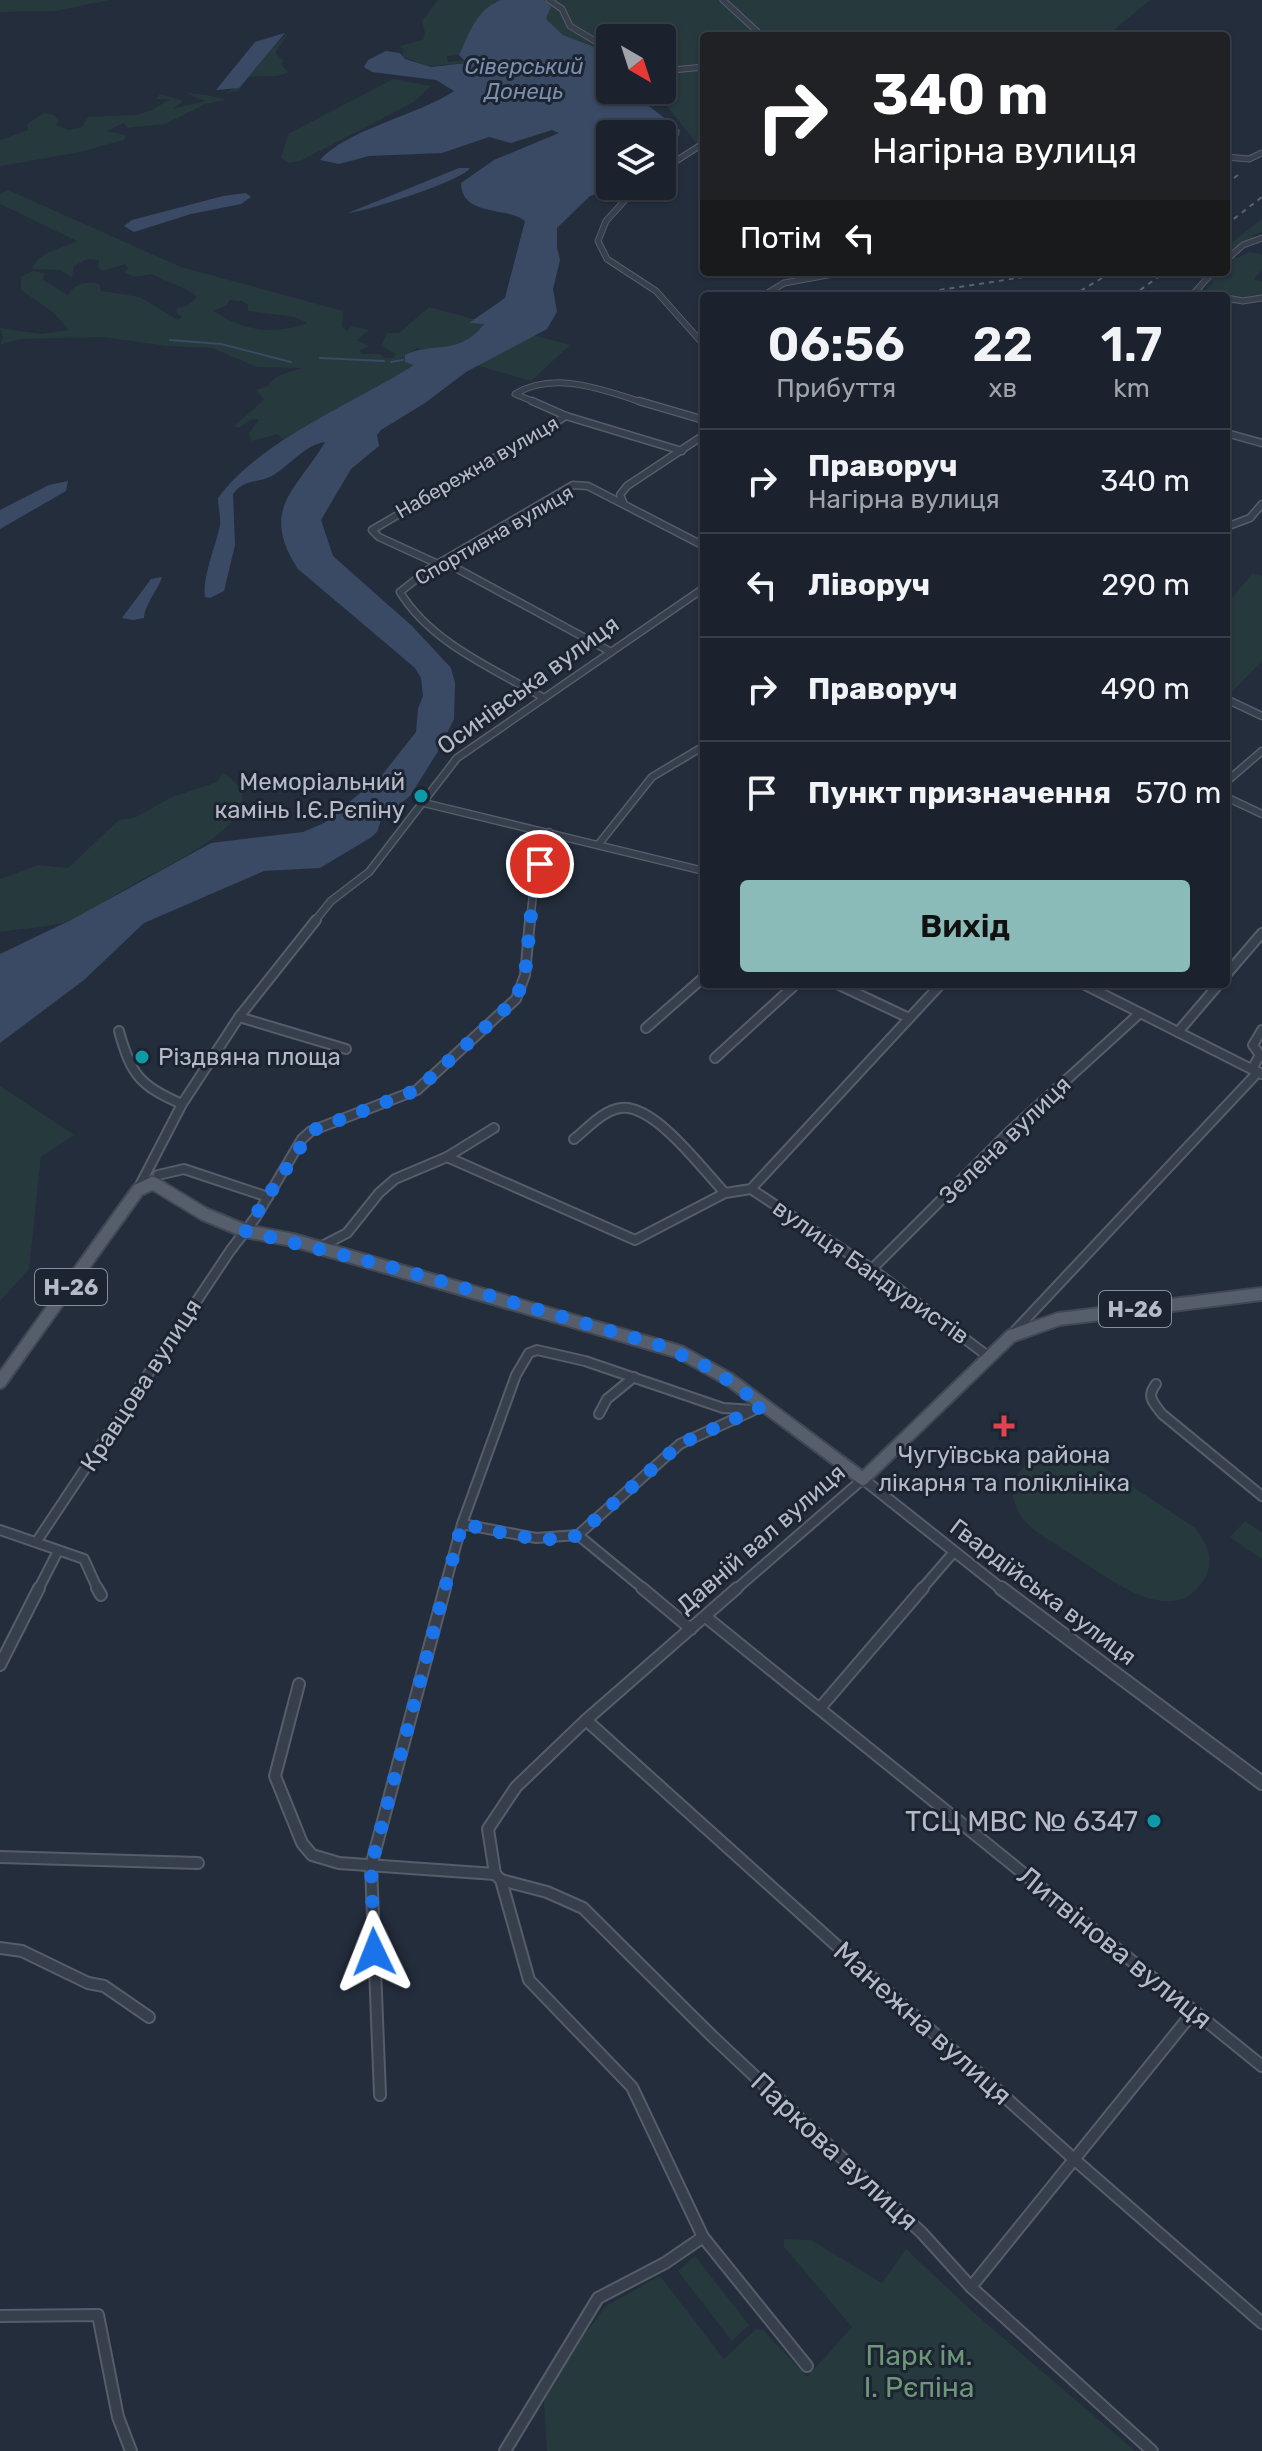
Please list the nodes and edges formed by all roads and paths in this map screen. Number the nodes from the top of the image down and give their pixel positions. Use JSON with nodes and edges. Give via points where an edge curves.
{"nodes":[{"id":1,"x":549,"y":0,"type":"edge"},
{"id":2,"x":723,"y":0,"type":"edge"},
{"id":3,"x":758,"y":32,"type":"edge"},
{"id":4,"x":596,"y":42,"type":"edge"},
{"id":5,"x":700,"y":67,"type":"edge"},
{"id":6,"x":676,"y":70,"type":"edge"},
{"id":7,"x":700,"y":146,"type":"edge"},
{"id":8,"x":1262,"y":153,"type":"edge"},
{"id":9,"x":1230,"y":157,"type":"edge"},
{"id":10,"x":676,"y":161,"type":"edge"},
{"id":11,"x":623,"y":200,"type":"edge"},
{"id":12,"x":1262,"y":238,"type":"edge"},
{"id":13,"x":1230,"y":256,"type":"edge"},
{"id":14,"x":822,"y":276,"type":"edge"},
{"id":15,"x":1208,"y":276,"type":"edge"},
{"id":16,"x":769,"y":292,"type":"edge"},
{"id":17,"x":1192,"y":292,"type":"edge"},
{"id":18,"x":1262,"y":298,"type":"edge"},
{"id":19,"x":1230,"y":299,"type":"edge"},
{"id":20,"x":700,"y":340,"type":"edge"},
{"id":21,"x":566,"y":416,"type":"junction"},
{"id":22,"x":700,"y":419,"type":"edge"},
{"id":23,"x":1230,"y":434,"type":"edge"},
{"id":24,"x":700,"y":438,"type":"edge"},
{"id":25,"x":1262,"y":443,"type":"edge"},
{"id":26,"x":682,"y":451,"type":"junction"},
{"id":27,"x":622,"y":491,"type":"junction"},
{"id":28,"x":603,"y":492,"type":"junction"},
{"id":29,"x":624,"y":502,"type":"junction"},
{"id":30,"x":1262,"y":504,"type":"edge"},
{"id":31,"x":1230,"y":526,"type":"edge"},
{"id":32,"x":700,"y":544,"type":"edge"},
{"id":33,"x":440,"y":562,"type":"junction"},
{"id":34,"x":700,"y":591,"type":"edge"},
{"id":35,"x":611,"y":652,"type":"junction"},
{"id":36,"x":544,"y":698,"type":"junction"},
{"id":37,"x":1230,"y":701,"type":"edge"},
{"id":38,"x":1262,"y":716,"type":"edge"},
{"id":39,"x":700,"y":748,"type":"edge"},
{"id":40,"x":1262,"y":751,"type":"edge"},
{"id":41,"x":1230,"y":779,"type":"edge"},
{"id":42,"x":1230,"y":799,"type":"edge"},
{"id":43,"x":424,"y":803,"type":"junction"},
{"id":44,"x":1262,"y":814,"type":"edge"},
{"id":45,"x":549,"y":832,"type":"junction"},
{"id":46,"x":598,"y":845,"type":"junction"},
{"id":47,"x":700,"y":870,"type":"edge"},
{"id":48,"x":1262,"y":933,"type":"edge"},
{"id":49,"x":1230,"y":970,"type":"edge"},
{"id":50,"x":700,"y":981,"type":"edge"},
{"id":51,"x":792,"y":988,"type":"edge"},
{"id":52,"x":845,"y":988,"type":"edge"},
{"id":53,"x":937,"y":988,"type":"edge"},
{"id":54,"x":1091,"y":988,"type":"edge"},
{"id":55,"x":1216,"y":988,"type":"edge"},
{"id":56,"x":1140,"y":1013,"type":"junction"},
{"id":57,"x":239,"y":1017,"type":"junction"},
{"id":58,"x":909,"y":1018,"type":"junction"},
{"id":59,"x":646,"y":1028,"type":"dead end"},
{"id":60,"x":1262,"y":1030,"type":"edge"},
{"id":61,"x":119,"y":1031,"type":"dead end"},
{"id":62,"x":1178,"y":1032,"type":"junction"},
{"id":63,"x":346,"y":1049,"type":"dead end"},
{"id":64,"x":715,"y":1058,"type":"dead end"},
{"id":65,"x":1257,"y":1072,"type":"edge"},
{"id":66,"x":182,"y":1104,"type":"junction"},
{"id":67,"x":494,"y":1128,"type":"dead end"},
{"id":68,"x":574,"y":1139,"type":"dead end"},
{"id":69,"x":155,"y":1152,"type":"junction"},
{"id":70,"x":447,"y":1157,"type":"junction"},
{"id":71,"x":160,"y":1180,"type":"junction"},
{"id":72,"x":751,"y":1189,"type":"junction"},
{"id":73,"x":138,"y":1190,"type":"junction"},
{"id":74,"x":725,"y":1193,"type":"junction"},
{"id":75,"x":268,"y":1197,"type":"junction"},
{"id":76,"x":245,"y":1231,"type":"junction"},
{"id":77,"x":320,"y":1247,"type":"junction"},
{"id":78,"x":872,"y":1269,"type":"junction"},
{"id":79,"x":1262,"y":1294,"type":"edge"},
{"id":80,"x":1011,"y":1336,"type":"junction"},
{"id":81,"x":989,"y":1357,"type":"junction"},
{"id":82,"x":634,"y":1377,"type":"junction"},
{"id":83,"x":0,"y":1382,"type":"edge"},
{"id":84,"x":1156,"y":1384,"type":"dead end"},
{"id":85,"x":759,"y":1408,"type":"junction"},
{"id":86,"x":599,"y":1414,"type":"dead end"},
{"id":87,"x":863,"y":1479,"type":"junction"},
{"id":88,"x":1262,"y":1496,"type":"edge"},
{"id":89,"x":462,"y":1524,"type":"junction"},
{"id":90,"x":0,"y":1530,"type":"edge"},
{"id":91,"x":578,"y":1535,"type":"junction"},
{"id":92,"x":37,"y":1541,"type":"junction"},
{"id":93,"x":58,"y":1551,"type":"junction"},
{"id":94,"x":953,"y":1553,"type":"junction"},
{"id":95,"x":101,"y":1595,"type":"dead end"},
{"id":96,"x":707,"y":1618,"type":"junction"},
{"id":97,"x":691,"y":1629,"type":"junction"},
{"id":98,"x":0,"y":1665,"type":"edge"},
{"id":99,"x":299,"y":1684,"type":"dead end"},
{"id":100,"x":820,"y":1708,"type":"junction"},
{"id":101,"x":586,"y":1720,"type":"junction"},
{"id":102,"x":1259,"y":1776,"type":"edge"},
{"id":103,"x":0,"y":1857,"type":"edge"},
{"id":104,"x":198,"y":1863,"type":"dead end"},
{"id":105,"x":371,"y":1866,"type":"junction"},
{"id":106,"x":498,"y":1877,"type":"junction"},
{"id":107,"x":0,"y":1948,"type":"edge"},
{"id":108,"x":1194,"y":2011,"type":"junction"},
{"id":109,"x":149,"y":2017,"type":"dead end"},
{"id":110,"x":1262,"y":2066,"type":"edge"},
{"id":111,"x":380,"y":2095,"type":"dead end"},
{"id":112,"x":1075,"y":2160,"type":"junction"},
{"id":113,"x":703,"y":2237,"type":"junction"},
{"id":114,"x":971,"y":2287,"type":"junction"},
{"id":115,"x":0,"y":2316,"type":"edge"},
{"id":116,"x":1262,"y":2323,"type":"edge"},
{"id":117,"x":807,"y":2366,"type":"dead end"},
{"id":118,"x":131,"y":2451,"type":"edge"},
{"id":119,"x":505,"y":2451,"type":"edge"},
{"id":120,"x":1152,"y":2451,"type":"edge"}],
"edges":[{"from":1,"to":4,"type":"street","via":[[562,9],[570,26]]},
{"from":2,"to":3,"type":"street"},
{"from":5,"to":6,"type":"street"},
{"from":7,"to":10,"type":"street"},
{"from":8,"to":9,"type":"street","via":[[1249,159]]},
{"from":11,"to":20,"type":"street","via":[[599,232],[607,259],[656,291]]},
{"from":12,"to":13,"type":"street"},
{"from":14,"to":16,"type":"street","via":[[784,283]]},
{"from":15,"to":17,"type":"street"},
{"from":18,"to":19,"type":"street"},
{"from":21,"to":22,"type":"street","via":[[515,394],[530,384],[553,382]]},
{"from":21,"to":26,"type":"street"},
{"from":21,"to":33,"type":"street","name":"Набережна вулиця","via":[[372,530]]},
{"from":23,"to":25,"type":"street"},
{"from":24,"to":26,"type":"street"},
{"from":26,"to":27,"type":"street"},
{"from":27,"to":28,"type":"street"},
{"from":27,"to":29,"type":"street"},
{"from":28,"to":29,"type":"street","name":"Спортивна вулиця"},
{"from":28,"to":33,"type":"street","name":"Спортивна вулиця","via":[[582,485],[567,488]]},
{"from":29,"to":32,"type":"street","name":"Спортивна вулиця"},
{"from":30,"to":31,"type":"street","via":[[1250,518]]},
{"from":33,"to":35,"type":"street","name":"Набережна вулиця"},
{"from":33,"to":36,"type":"street","name":"Спортивна вулиця","via":[[400,592],[405,604],[436,631]]},
{"from":34,"to":35,"type":"street","name":"Осинівська вулиця"},
{"from":35,"to":36,"type":"street","name":"Осинівська вулиця"},
{"from":36,"to":43,"type":"street","name":"Осинівська вулиця","via":[[457,758]]},
{"from":37,"to":38,"type":"street"},
{"from":39,"to":46,"type":"street","via":[[652,777]]},
{"from":40,"to":41,"type":"street"},
{"from":42,"to":44,"type":"street"},
{"from":43,"to":45,"type":"street"},
{"from":43,"to":57,"type":"street","name":"Осинівська вулиця","via":[[369,872],[331,901]]},
{"from":45,"to":46,"type":"street"},
{"from":45,"to":75,"type":"street","name":"Кравцова вулиця","via":[[533,894],[525,975],[516,999],[417,1090],[311,1131]]},
{"from":46,"to":47,"type":"street"},
{"from":48,"to":49,"type":"street"},
{"from":50,"to":59,"type":"street"},
{"from":51,"to":64,"type":"street"},
{"from":52,"to":58,"type":"street"},
{"from":53,"to":58,"type":"street"},
{"from":54,"to":56,"type":"street"},
{"from":55,"to":62,"type":"street"},
{"from":56,"to":62,"type":"street"},
{"from":56,"to":78,"type":"street","name":"Зелена вулиця","via":[[1008,1133]]},
{"from":57,"to":63,"type":"street"},
{"from":57,"to":66,"type":"street","name":"Осинівська вулиця"},
{"from":58,"to":72,"type":"street"},
{"from":60,"to":65,"type":"street","via":[[1253,1045],[1260,1055]]},
{"from":61,"to":66,"type":"street","via":[[134,1077]]},
{"from":62,"to":65,"type":"street"},
{"from":65,"to":80,"type":"street","name":"Давній вал вулиця"},
{"from":66,"to":69,"type":"street","name":"Осинівська вулиця"},
{"from":67,"to":70,"type":"street"},
{"from":68,"to":74,"type":"street","via":[[616,1109],[631,1108],[682,1147]]},
{"from":69,"to":71,"type":"street"},
{"from":69,"to":73,"type":"street","name":"Осинівська вулиця"},
{"from":70,"to":74,"type":"street","via":[[631,1239]]},
{"from":70,"to":77,"type":"street","via":[[395,1179],[347,1233]]},
{"from":71,"to":73,"type":"main road"},
{"from":71,"to":75,"type":"street","via":[[184,1169]]},
{"from":71,"to":76,"type":"main road","name":"Гвардійська вулиця","via":[[188,1206]]},
{"from":72,"to":74,"type":"street"},
{"from":72,"to":78,"type":"street","name":"вулиця Бандуристів"},
{"from":73,"to":83,"type":"main road","name":"Осинівська вулиця","number":"Н-26"},
{"from":75,"to":76,"type":"street","name":"Кравцова вулиця"},
{"from":76,"to":77,"type":"main road","name":"Гвардійська вулиця"},
{"from":76,"to":92,"type":"street","name":"Кравцова вулиця"},
{"from":77,"to":85,"type":"main road","name":"Гвардійська вулиця","via":[[680,1352],[714,1370]]},
{"from":78,"to":81,"type":"street","name":"вулиця Бандуристів"},
{"from":79,"to":80,"type":"main road","number":"Н-26","via":[[1059,1319]]},
{"from":80,"to":81,"type":"main road","name":"Давній вал вулиця","number":"Н-26"},
{"from":81,"to":87,"type":"main road","name":"Давній вал вулиця","number":"Н-26"},
{"from":82,"to":85,"type":"street","via":[[723,1408]]},
{"from":82,"to":86,"type":"street","via":[[607,1399]]},
{"from":82,"to":89,"type":"street","via":[[537,1350],[529,1353],[516,1375]]},
{"from":84,"to":88,"type":"street","via":[[1150,1399],[1162,1414]]},
{"from":85,"to":87,"type":"main road","name":"Гвардійська вулиця"},
{"from":85,"to":91,"type":"street","via":[[680,1444]]},
{"from":87,"to":94,"type":"street","name":"Гвардійська вулиця"},
{"from":87,"to":96,"type":"street","name":"Давній вал вулиця"},
{"from":89,"to":91,"type":"street","via":[[550,1539]]},
{"from":89,"to":105,"type":"street"},
{"from":90,"to":92,"type":"street"},
{"from":91,"to":97,"type":"street"},
{"from":92,"to":93,"type":"street"},
{"from":93,"to":95,"type":"street","via":[[87,1561]]},
{"from":93,"to":98,"type":"street"},
{"from":94,"to":100,"type":"street"},
{"from":94,"to":102,"type":"street","name":"Гвардійська вулиця"},
{"from":96,"to":97,"type":"street","name":"Давній вал вулиця"},
{"from":96,"to":100,"type":"street","name":"Литвінова вулиця"},
{"from":97,"to":101,"type":"street","name":"Давній вал вулиця"},
{"from":99,"to":105,"type":"street","name":"Паркова вулиця","via":[[275,1776],[312,1855]]},
{"from":100,"to":108,"type":"street","name":"Литвінова вулиця"},
{"from":101,"to":106,"type":"street","name":"Давній вал вулиця","via":[[516,1787],[488,1829]]},
{"from":101,"to":112,"type":"street","name":"Манежна вулиця"},
{"from":103,"to":104,"type":"street"},
{"from":105,"to":106,"type":"street","name":"Паркова вулиця"},
{"from":105,"to":111,"type":"street"},
{"from":106,"to":113,"type":"street","name":"Давній вал вулиця","via":[[529,1980],[632,2087]]},
{"from":106,"to":114,"type":"street","name":"Паркова вулиця","via":[[583,1908],[922,2233]]},
{"from":107,"to":109,"type":"street","via":[[22,1951],[104,1986]]},
{"from":108,"to":110,"type":"street","name":"Литвінова вулиця"},
{"from":108,"to":112,"type":"street"},
{"from":112,"to":114,"type":"street"},
{"from":112,"to":116,"type":"street","name":"Манежна вулиця"},
{"from":113,"to":117,"type":"street","name":"Давній вал вулиця"},
{"from":113,"to":119,"type":"street","via":[[598,2298]]},
{"from":114,"to":120,"type":"street","name":"Паркова вулиця"},
{"from":115,"to":118,"type":"street","via":[[98,2315],[118,2417]]}]}
